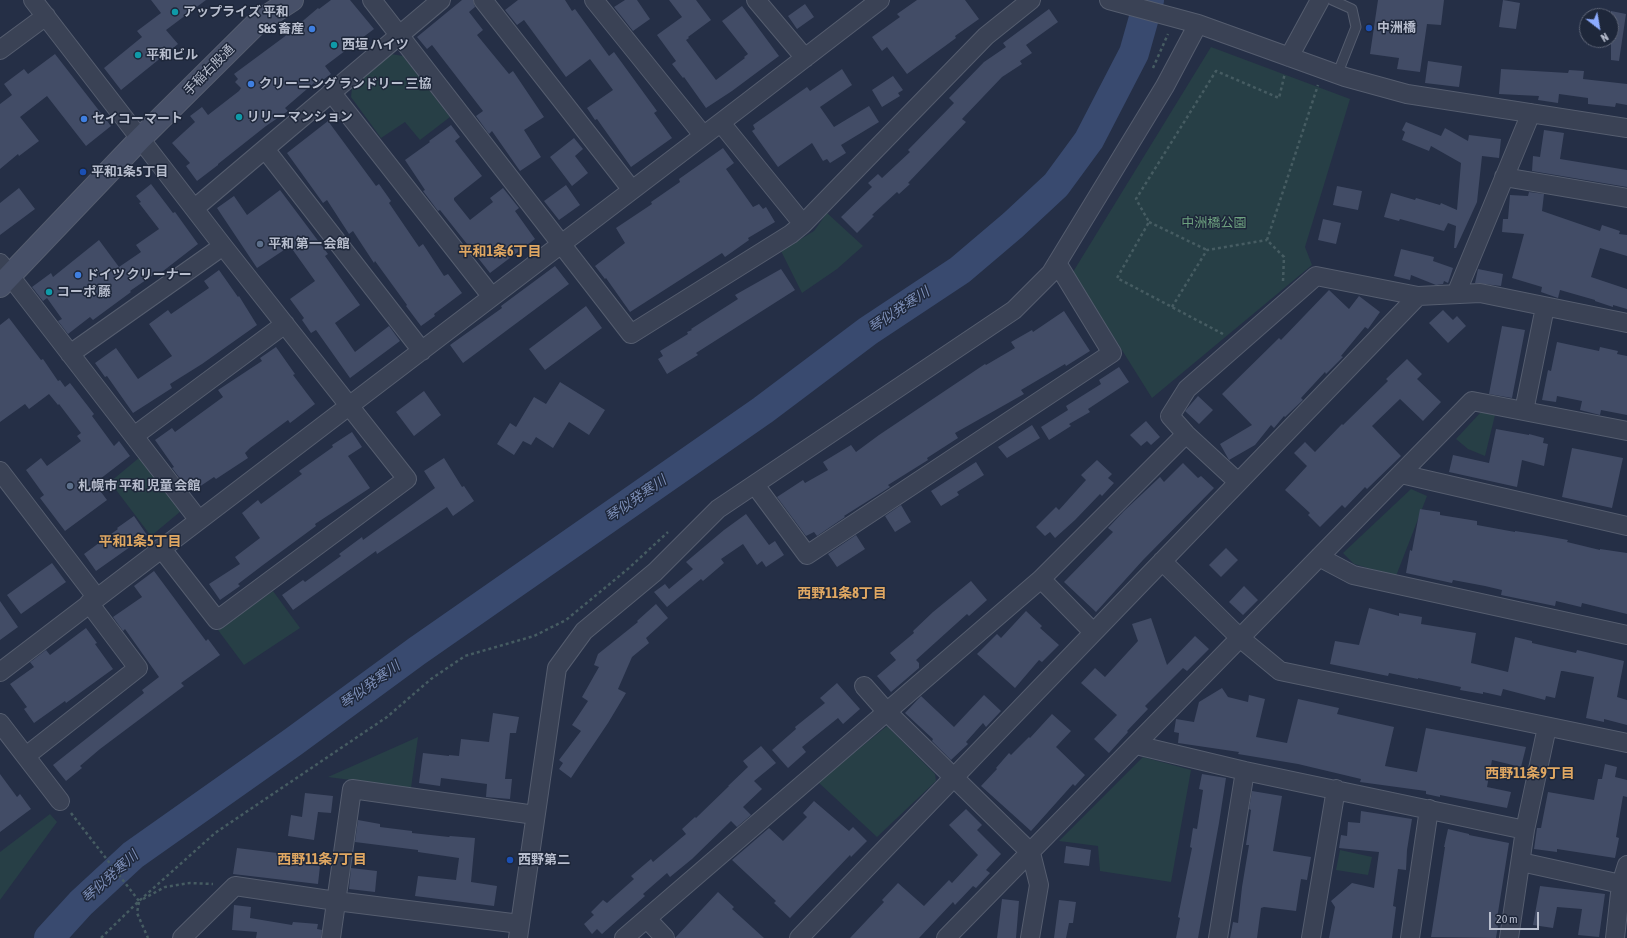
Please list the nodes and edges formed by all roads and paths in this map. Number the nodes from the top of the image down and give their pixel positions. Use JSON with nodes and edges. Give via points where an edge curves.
{"nodes":[{"id":1,"x":33,"y":0,"type":"edge"},
{"id":2,"x":292,"y":0,"type":"edge"},
{"id":3,"x":372,"y":0,"type":"edge"},
{"id":4,"x":441,"y":0,"type":"edge"},
{"id":5,"x":483,"y":0,"type":"edge"},
{"id":6,"x":594,"y":0,"type":"edge"},
{"id":7,"x":756,"y":0,"type":"edge"},
{"id":8,"x":880,"y":0,"type":"edge"},
{"id":9,"x":1031,"y":0,"type":"edge"},
{"id":10,"x":1109,"y":0,"type":"edge"},
{"id":11,"x":1320,"y":0,"type":"edge"},
{"id":12,"x":1332,"y":0,"type":"edge"},
{"id":13,"x":46,"y":16,"type":"junction"},
{"id":14,"x":1170,"y":17,"type":"junction"},
{"id":15,"x":1198,"y":24,"type":"junction"},
{"id":16,"x":399,"y":35,"type":"junction"},
{"id":17,"x":0,"y":50,"type":"edge"},
{"id":18,"x":1289,"y":57,"type":"junction"},
{"id":19,"x":805,"y":58,"type":"junction"},
{"id":20,"x":1330,"y":72,"type":"junction"},
{"id":21,"x":1151,"y":73,"type":"dead end"},
{"id":22,"x":331,"y":92,"type":"junction"},
{"id":23,"x":1531,"y":113,"type":"junction"},
{"id":24,"x":721,"y":123,"type":"junction"},
{"id":25,"x":1627,"y":128,"type":"edge"},
{"id":26,"x":703,"y":135,"type":"junction"},
{"id":27,"x":141,"y":138,"type":"junction"},
{"id":28,"x":265,"y":149,"type":"junction"},
{"id":29,"x":1504,"y":177,"type":"junction"},
{"id":30,"x":632,"y":190,"type":"junction"},
{"id":31,"x":1627,"y":198,"type":"edge"},
{"id":32,"x":195,"y":208,"type":"junction"},
{"id":33,"x":1149,"y":222,"type":"junction"},
{"id":34,"x":803,"y":224,"type":"junction"},
{"id":35,"x":1267,"y":240,"type":"junction"},
{"id":36,"x":223,"y":246,"type":"junction"},
{"id":37,"x":562,"y":246,"type":"junction"},
{"id":38,"x":1207,"y":250,"type":"junction"},
{"id":39,"x":1057,"y":263,"type":"junction"},
{"id":40,"x":3,"y":274,"type":"edge"},
{"id":41,"x":1456,"y":294,"type":"junction"},
{"id":42,"x":1418,"y":296,"type":"junction"},
{"id":43,"x":492,"y":297,"type":"junction"},
{"id":44,"x":1282,"y":305,"type":"junction"},
{"id":45,"x":1172,"y":307,"type":"junction"},
{"id":46,"x":1545,"y":307,"type":"junction"},
{"id":47,"x":285,"y":324,"type":"junction"},
{"id":48,"x":1627,"y":324,"type":"edge"},
{"id":49,"x":1240,"y":342,"type":"junction"},
{"id":50,"x":422,"y":351,"type":"junction"},
{"id":51,"x":70,"y":354,"type":"junction"},
{"id":52,"x":350,"y":406,"type":"junction"},
{"id":53,"x":1524,"y":411,"type":"junction"},
{"id":54,"x":1627,"y":431,"type":"edge"},
{"id":55,"x":1186,"y":434,"type":"junction"},
{"id":56,"x":134,"y":436,"type":"junction"},
{"id":57,"x":0,"y":471,"type":"edge"},
{"id":58,"x":1401,"y":474,"type":"junction"},
{"id":59,"x":1238,"y":482,"type":"junction"},
{"id":60,"x":755,"y":485,"type":"junction"},
{"id":61,"x":198,"y":519,"type":"junction"},
{"id":62,"x":1627,"y":526,"type":"edge"},
{"id":63,"x":670,"y":531,"type":"dead end"},
{"id":64,"x":161,"y":548,"type":"junction"},
{"id":65,"x":1319,"y":557,"type":"junction"},
{"id":66,"x":1162,"y":561,"type":"junction"},
{"id":67,"x":1040,"y":579,"type":"junction"},
{"id":68,"x":93,"y":601,"type":"junction"},
{"id":69,"x":1093,"y":632,"type":"junction"},
{"id":70,"x":1627,"y":635,"type":"edge"},
{"id":71,"x":1240,"y":638,"type":"junction"},
{"id":72,"x":0,"y":672,"type":"edge"},
{"id":73,"x":864,"y":686,"type":"dead end"},
{"id":74,"x":887,"y":712,"type":"junction"},
{"id":75,"x":0,"y":723,"type":"edge"},
{"id":76,"x":1548,"y":727,"type":"junction"},
{"id":77,"x":1627,"y":743,"type":"edge"},
{"id":78,"x":1136,"y":745,"type":"junction"},
{"id":79,"x":26,"y":756,"type":"junction"},
{"id":80,"x":1245,"y":770,"type":"junction"},
{"id":81,"x":955,"y":778,"type":"junction"},
{"id":82,"x":1336,"y":789,"type":"junction"},
{"id":83,"x":60,"y":801,"type":"dead end"},
{"id":84,"x":1429,"y":809,"type":"junction"},
{"id":85,"x":535,"y":815,"type":"junction"},
{"id":86,"x":78,"y":822,"type":"dead end"},
{"id":87,"x":1525,"y":830,"type":"junction"},
{"id":88,"x":1030,"y":853,"type":"junction"},
{"id":89,"x":1521,"y":862,"type":"junction"},
{"id":90,"x":1627,"y":865,"type":"edge"},
{"id":91,"x":1621,"y":884,"type":"junction"},
{"id":92,"x":235,"y":886,"type":"junction"},
{"id":93,"x":139,"y":901,"type":"junction"},
{"id":94,"x":336,"y":901,"type":"junction"},
{"id":95,"x":647,"y":919,"type":"junction"},
{"id":96,"x":519,"y":931,"type":"edge"},
{"id":97,"x":101,"y":938,"type":"edge"},
{"id":98,"x":148,"y":938,"type":"edge"},
{"id":99,"x":182,"y":938,"type":"edge"},
{"id":100,"x":331,"y":938,"type":"edge"},
{"id":101,"x":624,"y":938,"type":"edge"},
{"id":102,"x":665,"y":938,"type":"edge"},
{"id":103,"x":799,"y":938,"type":"edge"},
{"id":104,"x":946,"y":938,"type":"edge"},
{"id":105,"x":1030,"y":938,"type":"edge"},
{"id":106,"x":1218,"y":938,"type":"edge"},
{"id":107,"x":1311,"y":938,"type":"edge"},
{"id":108,"x":1410,"y":938,"type":"edge"},
{"id":109,"x":1509,"y":938,"type":"edge"},
{"id":110,"x":1615,"y":938,"type":"edge"}],
"edges":[{"from":1,"to":13,"type":"street"},
{"from":2,"to":27,"type":"street","name":"手稲右股通","via":[[258,22]]},
{"from":3,"to":16,"type":"street"},
{"from":4,"to":16,"type":"street"},
{"from":5,"to":30,"type":"street"},
{"from":6,"to":26,"type":"street"},
{"from":7,"to":19,"type":"street"},
{"from":8,"to":19,"type":"street"},
{"from":9,"to":34,"type":"street","via":[[986,36]]},
{"from":10,"to":14,"type":"street"},
{"from":11,"to":18,"type":"street"},
{"from":12,"to":20,"type":"lane","via":[[1352,9],[1356,27]]},
{"from":13,"to":17,"type":"street"},
{"from":13,"to":27,"type":"street"},
{"from":14,"to":15,"type":"street"},
{"from":14,"to":21,"type":"path"},
{"from":15,"to":18,"type":"street"},
{"from":15,"to":39,"type":"street","via":[[1165,86]]},
{"from":16,"to":22,"type":"street"},
{"from":16,"to":37,"type":"street"},
{"from":18,"to":20,"type":"street"},
{"from":18,"to":33,"type":"path","via":[[1279,98],[1216,72],[1136,199]]},
{"from":19,"to":24,"type":"street"},
{"from":20,"to":23,"type":"street","via":[[1407,94]]},
{"from":20,"to":35,"type":"path"},
{"from":22,"to":28,"type":"street"},
{"from":22,"to":43,"type":"street"},
{"from":23,"to":25,"type":"street"},
{"from":23,"to":29,"type":"street"},
{"from":24,"to":26,"type":"street"},
{"from":24,"to":34,"type":"street"},
{"from":26,"to":30,"type":"street"},
{"from":27,"to":32,"type":"street"},
{"from":27,"to":40,"type":"street","name":"手稲右股通"},
{"from":28,"to":32,"type":"street"},
{"from":28,"to":50,"type":"street"},
{"from":29,"to":31,"type":"street"},
{"from":29,"to":41,"type":"street"},
{"from":30,"to":37,"type":"street"},
{"from":32,"to":36,"type":"street"},
{"from":33,"to":38,"type":"path"},
{"from":33,"to":45,"type":"path","via":[[1117,278]]},
{"from":34,"to":37,"type":"street","via":[[792,234],[631,334]]},
{"from":35,"to":38,"type":"path"},
{"from":35,"to":44,"type":"path","via":[[1284,257]]},
{"from":36,"to":47,"type":"street"},
{"from":36,"to":51,"type":"street"},
{"from":37,"to":43,"type":"street"},
{"from":38,"to":45,"type":"path"},
{"from":39,"to":60,"type":"street","via":[[1051,273],[1014,310]]},
{"from":39,"to":60,"type":"street","via":[[1112,353],[807,555]]},
{"from":40,"to":51,"type":"street"},
{"from":41,"to":42,"type":"street"},
{"from":41,"to":46,"type":"street","via":[[1480,293]]},
{"from":42,"to":44,"type":"street","via":[[1316,276]]},
{"from":42,"to":59,"type":"street"},
{"from":43,"to":50,"type":"street"},
{"from":44,"to":49,"type":"street"},
{"from":45,"to":49,"type":"path"},
{"from":46,"to":48,"type":"street"},
{"from":46,"to":53,"type":"street"},
{"from":47,"to":52,"type":"street"},
{"from":47,"to":56,"type":"street"},
{"from":49,"to":55,"type":"street","via":[[1187,389],[1170,416]]},
{"from":50,"to":52,"type":"street"},
{"from":51,"to":56,"type":"street"},
{"from":52,"to":61,"type":"street"},
{"from":52,"to":64,"type":"street","via":[[407,479],[217,620]]},
{"from":53,"to":54,"type":"street"},
{"from":53,"to":58,"type":"street","via":[[1472,402]]},
{"from":55,"to":59,"type":"street"},
{"from":55,"to":67,"type":"street"},
{"from":56,"to":61,"type":"street"},
{"from":57,"to":68,"type":"street"},
{"from":58,"to":62,"type":"street"},
{"from":58,"to":65,"type":"street"},
{"from":59,"to":66,"type":"street"},
{"from":60,"to":85,"type":"street","via":[[718,509],[655,572],[584,631],[557,668]]},
{"from":61,"to":64,"type":"street"},
{"from":63,"to":93,"type":"path","via":[[566,620],[534,636],[465,656],[431,679],[387,717],[215,834]]},
{"from":64,"to":68,"type":"street"},
{"from":65,"to":70,"type":"street","via":[[1353,575]]},
{"from":65,"to":71,"type":"street"},
{"from":66,"to":69,"type":"street"},
{"from":66,"to":71,"type":"street"},
{"from":67,"to":69,"type":"street"},
{"from":67,"to":74,"type":"street"},
{"from":68,"to":72,"type":"street"},
{"from":68,"to":79,"type":"street","via":[[138,668]]},
{"from":69,"to":81,"type":"street"},
{"from":71,"to":76,"type":"street","via":[[1280,672]]},
{"from":71,"to":78,"type":"street"},
{"from":73,"to":74,"type":"street"},
{"from":74,"to":81,"type":"street"},
{"from":74,"to":95,"type":"street"},
{"from":75,"to":79,"type":"street"},
{"from":76,"to":77,"type":"street"},
{"from":76,"to":87,"type":"street"},
{"from":78,"to":80,"type":"street"},
{"from":78,"to":88,"type":"street"},
{"from":79,"to":83,"type":"street"},
{"from":80,"to":82,"type":"street"},
{"from":80,"to":106,"type":"street"},
{"from":81,"to":88,"type":"street"},
{"from":81,"to":103,"type":"street"},
{"from":82,"to":84,"type":"street"},
{"from":82,"to":107,"type":"street"},
{"from":84,"to":87,"type":"street"},
{"from":84,"to":108,"type":"street"},
{"from":85,"to":94,"type":"street","via":[[352,789]]},
{"from":85,"to":96,"type":"street"},
{"from":86,"to":93,"type":"path"},
{"from":87,"to":89,"type":"street"},
{"from":88,"to":104,"type":"street"},
{"from":88,"to":105,"type":"street","via":[[1038,885]]},
{"from":89,"to":91,"type":"street"},
{"from":89,"to":109,"type":"street"},
{"from":90,"to":91,"type":"street"},
{"from":91,"to":110,"type":"street"},
{"from":92,"to":93,"type":"path","via":[[190,883],[165,887]]},
{"from":92,"to":94,"type":"street"},
{"from":92,"to":99,"type":"street"},
{"from":93,"to":97,"type":"path"},
{"from":93,"to":98,"type":"path","via":[[137,913]]},
{"from":94,"to":96,"type":"street"},
{"from":94,"to":100,"type":"street"},
{"from":95,"to":101,"type":"street"},
{"from":95,"to":102,"type":"street"}]}
